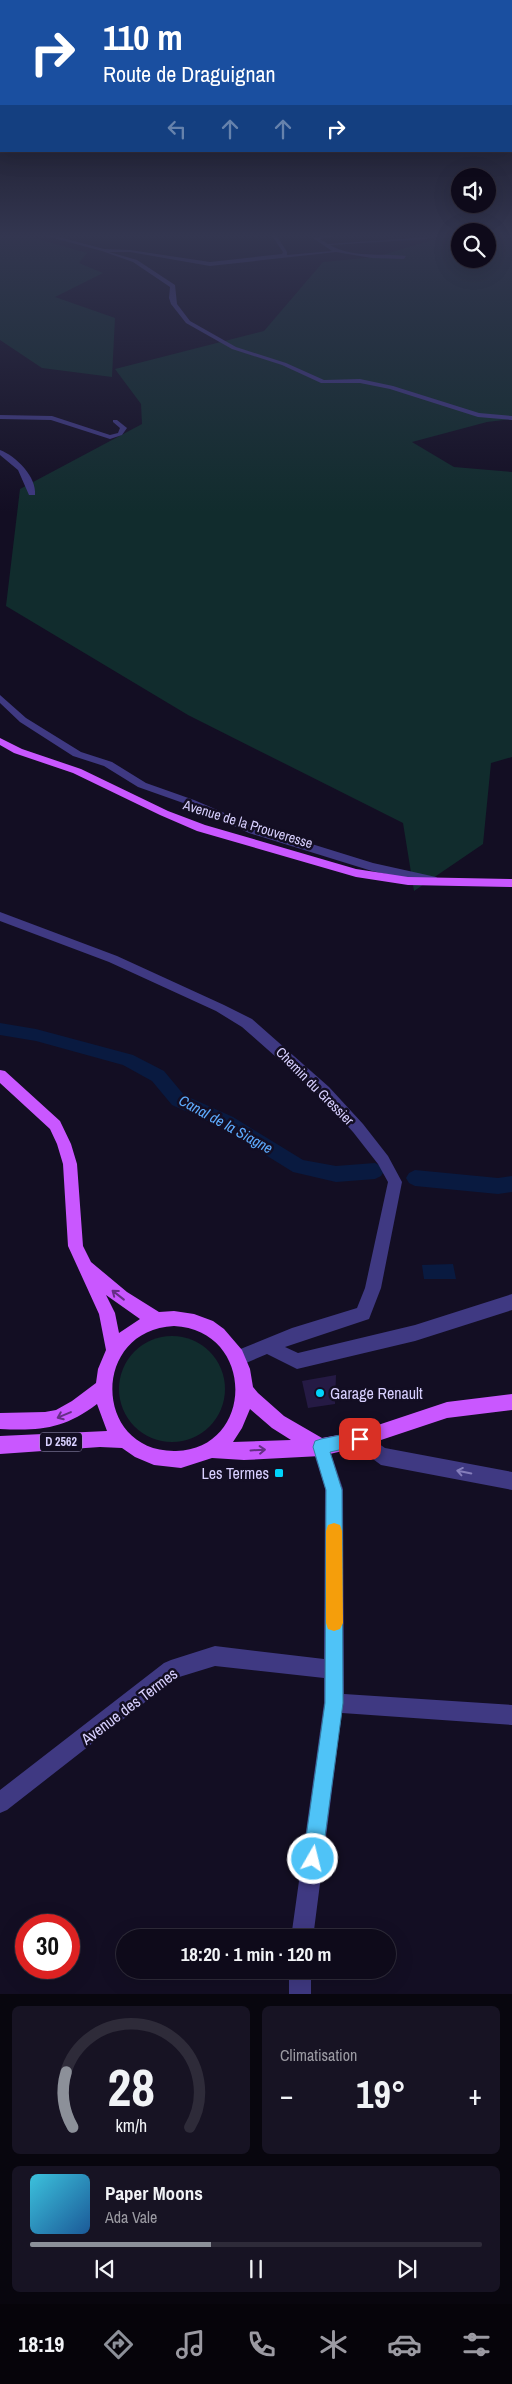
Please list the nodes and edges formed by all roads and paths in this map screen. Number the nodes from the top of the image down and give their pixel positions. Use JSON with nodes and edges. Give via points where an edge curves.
{"nodes":[{"id":1,"x":195,"y":326,"type":"edge"},
{"id":2,"x":0,"y":417,"type":"edge"},
{"id":3,"x":512,"y":418,"type":"edge"},
{"id":4,"x":115,"y":421,"type":"dead end"},
{"id":5,"x":0,"y":452,"type":"edge"},
{"id":6,"x":32,"y":492,"type":"dead end"},
{"id":7,"x":0,"y":698,"type":"edge"},
{"id":8,"x":0,"y":741,"type":"edge"},
{"id":9,"x":442,"y":882,"type":"junction"},
{"id":10,"x":512,"y":883,"type":"edge"},
{"id":11,"x":0,"y":916,"type":"edge"},
{"id":12,"x":0,"y":1075,"type":"edge"},
{"id":13,"x":84,"y":1263,"type":"junction"},
{"id":14,"x":512,"y":1302,"type":"edge"},
{"id":15,"x":158,"y":1320,"type":"junction"},
{"id":16,"x":267,"y":1346,"type":"junction"},
{"id":17,"x":115,"y":1353,"type":"junction"},
{"id":18,"x":239,"y":1358,"type":"junction"},
{"id":19,"x":104,"y":1387,"type":"junction"},
{"id":20,"x":244,"y":1390,"type":"junction"},
{"id":21,"x":512,"y":1402,"type":"edge"},
{"id":22,"x":0,"y":1421,"type":"edge"},
{"id":23,"x":360,"y":1439,"type":"junction"},
{"id":24,"x":123,"y":1440,"type":"junction"},
{"id":25,"x":0,"y":1444,"type":"edge"},
{"id":26,"x":321,"y":1447,"type":"junction"},
{"id":27,"x":210,"y":1449,"type":"junction"},
{"id":28,"x":512,"y":1481,"type":"edge"},
{"id":29,"x":334,"y":1670,"type":"junction"},
{"id":30,"x":334,"y":1703,"type":"junction"},
{"id":31,"x":512,"y":1715,"type":"edge"},
{"id":32,"x":0,"y":1803,"type":"edge"},
{"id":33,"x":303,"y":1929,"type":"edge"},
{"id":34,"x":300,"y":1979,"type":"edge"},
{"id":35,"x":300,"y":1994,"type":"edge"}],
"edges":[{"from":1,"to":3,"type":"street","via":[[234,348],[284,364],[323,382],[360,380],[478,415]]},
{"from":2,"to":4,"type":"street","via":[[52,418],[110,437],[120,434],[124,428]]},
{"from":5,"to":6,"type":"street","via":[[26,474]]},
{"from":7,"to":9,"type":"street","via":[[23,720],[77,754],[108,764],[142,785],[253,830],[372,867]]},
{"from":8,"to":9,"type":"main road","name":"Avenue de la Prouveresse","via":[[18,751],[78,771],[164,813],[240,841],[356,873],[408,881]]},
{"from":9,"to":10,"type":"main road","name":"Avenue de la Prouveresse"},
{"from":11,"to":16,"type":"street","name":"Chemin du Gressier","via":[[113,959],[248,1023],[324,1091],[383,1160],[395,1182],[373,1288],[363,1314]]},
{"from":12,"to":13,"type":"main road","via":[[55,1125],[64,1144],[70,1164],[76,1246]]},
{"from":15,"to":13,"type":"main road","one_way":true,"via":[[138,1311],[113,1292]]},
{"from":13,"to":17,"type":"main road","via":[[107,1313]]},
{"from":14,"to":16,"type":"street","via":[[415,1333],[297,1361]]},
{"from":15,"to":17,"type":"main road","via":[[141,1327]]},
{"from":15,"to":18,"type":"main road","via":[[197,1320],[214,1328],[229,1341]]},
{"from":16,"to":18,"type":"street","name":"Chemin du Gressier"},
{"from":17,"to":19,"type":"main road"},
{"from":18,"to":20,"type":"main road"},
{"from":19,"to":22,"type":"main road","number":"D 2562","one_way":true,"via":[[66,1416],[42,1422]]},
{"from":19,"to":24,"type":"main road","via":[[105,1407]]},
{"from":20,"to":26,"type":"main road","via":[[256,1405],[287,1430]]},
{"from":20,"to":27,"type":"main road","via":[[239,1412],[228,1433]]},
{"from":21,"to":23,"type":"main road","via":[[447,1410]]},
{"from":23,"to":26,"type":"main road"},
{"from":28,"to":23,"type":"street","one_way":true,"via":[[386,1457]]},
{"from":24,"to":25,"type":"main road","number":"D 2562"},
{"from":24,"to":27,"type":"main road","via":[[143,1455],[168,1460],[190,1458]]},
{"from":27,"to":26,"type":"main road","one_way":true},
{"from":26,"to":29,"type":"street","via":[[334,1490]]},
{"from":29,"to":30,"type":"street"},
{"from":29,"to":32,"type":"street","name":"Avenue des Termes","via":[[215,1656],[171,1670]]},
{"from":30,"to":31,"type":"street"},
{"from":30,"to":33,"type":"street"},
{"from":34,"to":35,"type":"street"}]}
